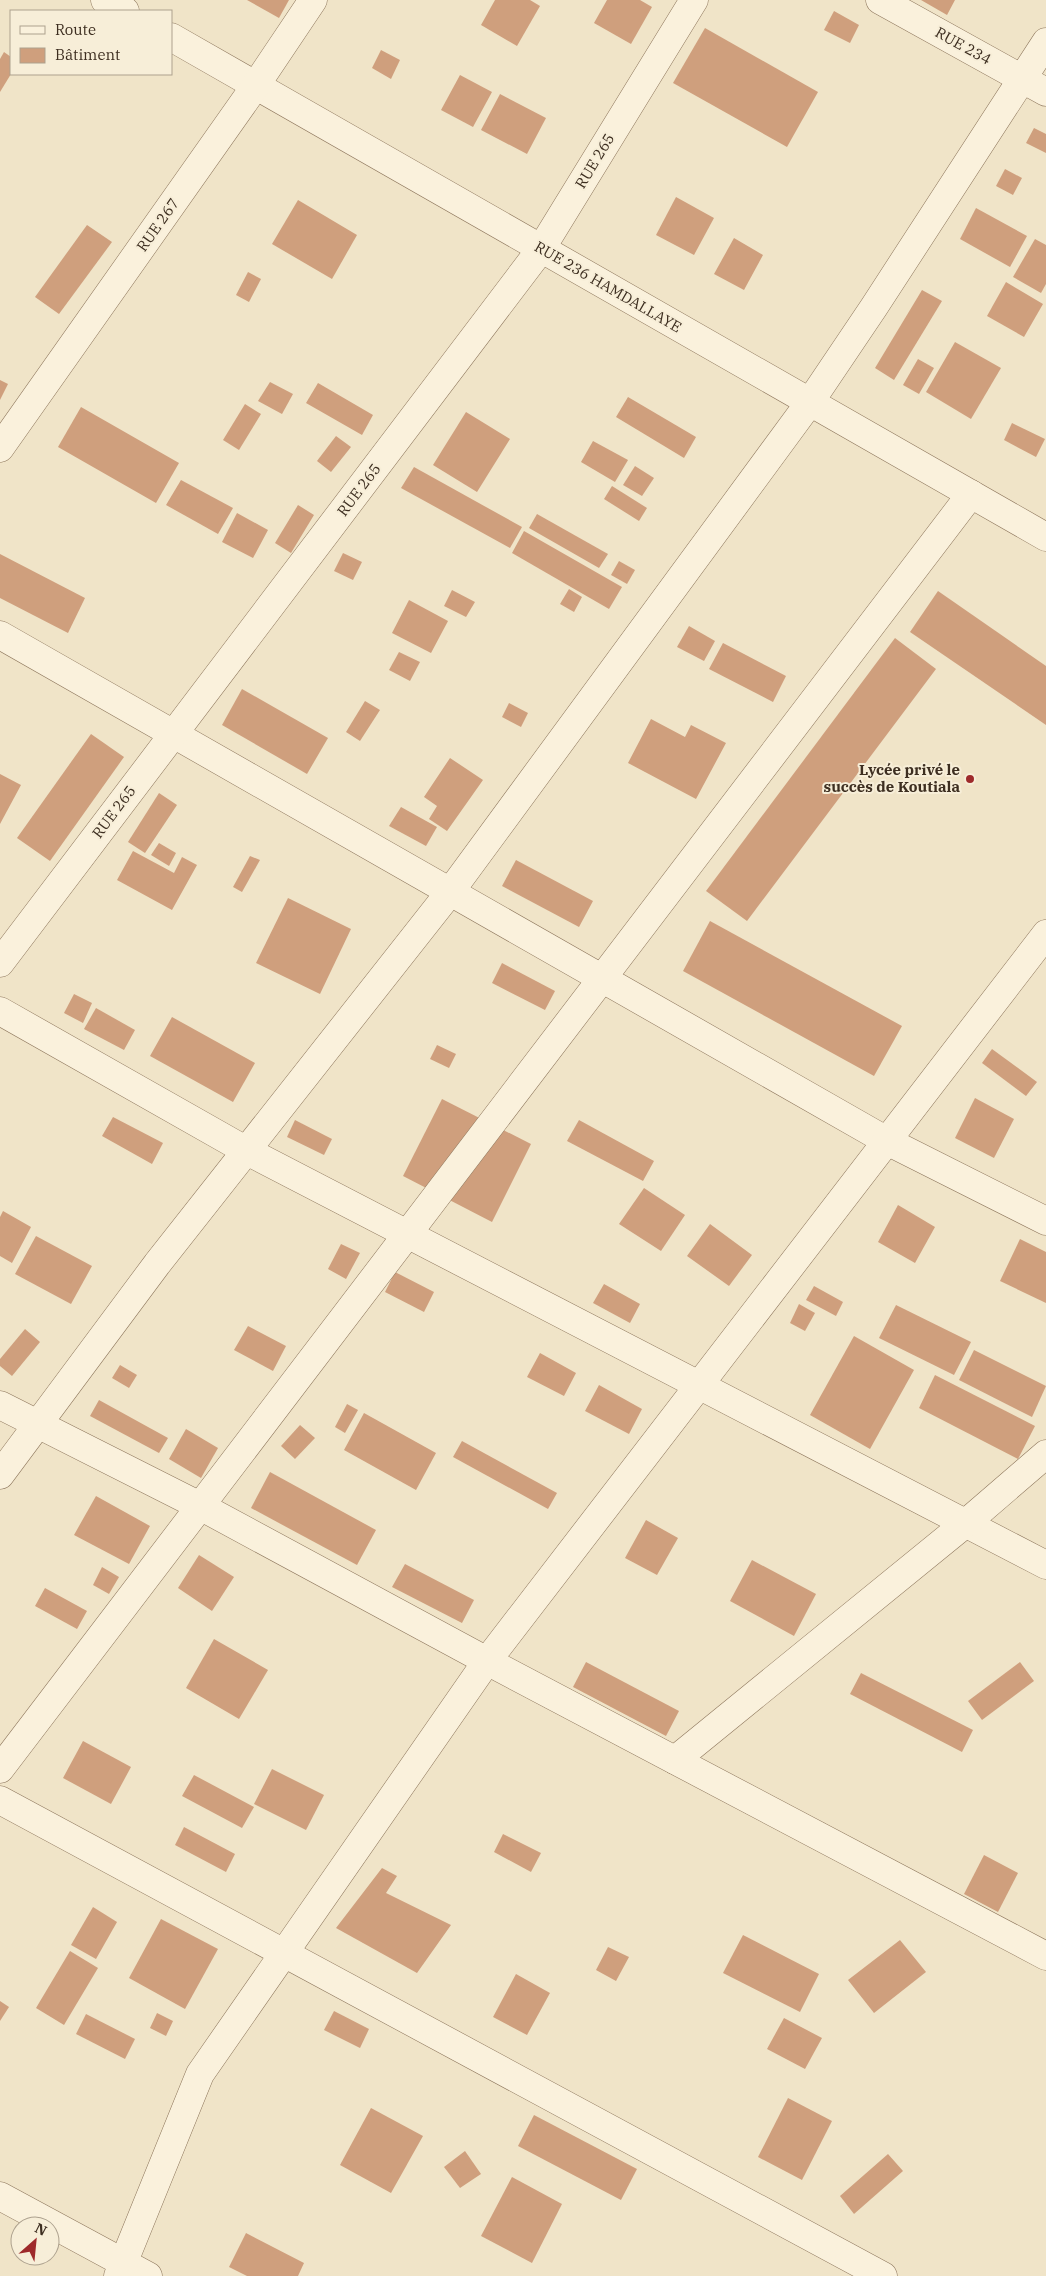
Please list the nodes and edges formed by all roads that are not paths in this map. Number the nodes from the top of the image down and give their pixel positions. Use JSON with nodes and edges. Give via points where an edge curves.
{"nodes":[{"id":1,"x":105,"y":0,"type":"edge"},
{"id":2,"x":313,"y":0,"type":"edge"},
{"id":3,"x":694,"y":0,"type":"edge"},
{"id":4,"x":880,"y":0,"type":"edge"},
{"id":5,"x":123,"y":10,"type":"edge"},
{"id":6,"x":172,"y":39,"type":"edge"},
{"id":7,"x":1046,"y":42,"type":"edge"},
{"id":8,"x":1022,"y":79,"type":"junction"},
{"id":9,"x":256,"y":86,"type":"junction"},
{"id":10,"x":1046,"y":92,"type":"edge"},
{"id":11,"x":541,"y":249,"type":"junction"},
{"id":12,"x":810,"y":402,"type":"junction"},
{"id":13,"x":0,"y":448,"type":"edge"},
{"id":14,"x":971,"y":494,"type":"junction"},
{"id":15,"x":1046,"y":537,"type":"edge"},
{"id":16,"x":0,"y":635,"type":"edge"},
{"id":17,"x":173,"y":734,"type":"junction"},
{"id":18,"x":450,"y":892,"type":"junction"},
{"id":19,"x":1046,"y":934,"type":"edge"},
{"id":20,"x":0,"y":963,"type":"edge"},
{"id":21,"x":602,"y":978,"type":"junction"},
{"id":22,"x":0,"y":1011,"type":"edge"},
{"id":23,"x":887,"y":1141,"type":"junction"},
{"id":24,"x":247,"y":1151,"type":"junction"},
{"id":25,"x":1046,"y":1221,"type":"edge"},
{"id":26,"x":408,"y":1234,"type":"junction"},
{"id":27,"x":700,"y":1386,"type":"junction"},
{"id":28,"x":0,"y":1405,"type":"edge"},
{"id":29,"x":39,"y":1425,"type":"junction"},
{"id":30,"x":1046,"y":1454,"type":"edge"},
{"id":31,"x":0,"y":1476,"type":"edge"},
{"id":32,"x":200,"y":1506,"type":"junction"},
{"id":33,"x":966,"y":1524,"type":"junction"},
{"id":34,"x":1046,"y":1565,"type":"edge"},
{"id":35,"x":487,"y":1661,"type":"junction"},
{"id":36,"x":675,"y":1760,"type":"junction"},
{"id":37,"x":0,"y":1769,"type":"edge"},
{"id":38,"x":0,"y":1800,"type":"edge"},
{"id":39,"x":285,"y":1953,"type":"junction"},
{"id":40,"x":1046,"y":1956,"type":"edge"},
{"id":41,"x":0,"y":2196,"type":"edge"},
{"id":42,"x":120,"y":2269,"type":"edge"},
{"id":43,"x":148,"y":2276,"type":"edge"},
{"id":44,"x":884,"y":2276,"type":"edge"}],
"edges":[{"from":1,"to":5,"type":"street"},
{"from":2,"to":9,"type":"street","name":"RUE 267"},
{"from":3,"to":11,"type":"street","name":"RUE 265"},
{"from":4,"to":8,"type":"street","name":"RUE 234"},
{"from":6,"to":9,"type":"street","name":"RUE 236 HAMDALLAYE"},
{"from":7,"to":8,"type":"street"},
{"from":8,"to":10,"type":"street","name":"RUE 234"},
{"from":8,"to":12,"type":"street"},
{"from":9,"to":11,"type":"street","name":"RUE 236 HAMDALLAYE"},
{"from":9,"to":13,"type":"street","name":"RUE 267"},
{"from":11,"to":12,"type":"street","name":"RUE 236 HAMDALLAYE"},
{"from":11,"to":17,"type":"street","name":"RUE 265"},
{"from":12,"to":14,"type":"street","name":"RUE 236 HAMDALLAYE"},
{"from":12,"to":18,"type":"street"},
{"from":14,"to":15,"type":"street","name":"RUE 236 HAMDALLAYE"},
{"from":14,"to":21,"type":"street"},
{"from":16,"to":17,"type":"street"},
{"from":17,"to":18,"type":"street"},
{"from":17,"to":20,"type":"street","name":"RUE 265"},
{"from":18,"to":21,"type":"street"},
{"from":18,"to":24,"type":"street"},
{"from":19,"to":23,"type":"street"},
{"from":21,"to":23,"type":"street"},
{"from":21,"to":26,"type":"street"},
{"from":22,"to":24,"type":"street"},
{"from":23,"to":25,"type":"street"},
{"from":23,"to":27,"type":"street"},
{"from":24,"to":26,"type":"street"},
{"from":24,"to":29,"type":"street","via":[[158,1264]]},
{"from":26,"to":27,"type":"street"},
{"from":26,"to":32,"type":"street"},
{"from":27,"to":33,"type":"street"},
{"from":27,"to":35,"type":"street"},
{"from":28,"to":29,"type":"street"},
{"from":29,"to":31,"type":"street"},
{"from":29,"to":32,"type":"street"},
{"from":30,"to":33,"type":"street"},
{"from":32,"to":35,"type":"street"},
{"from":32,"to":37,"type":"street"},
{"from":33,"to":34,"type":"street"},
{"from":33,"to":36,"type":"street"},
{"from":35,"to":36,"type":"street"},
{"from":35,"to":39,"type":"street"},
{"from":36,"to":40,"type":"street"},
{"from":38,"to":39,"type":"street"},
{"from":39,"to":42,"type":"street","via":[[200,2074]]},
{"from":39,"to":44,"type":"street"},
{"from":41,"to":42,"type":"street"},
{"from":42,"to":43,"type":"street"}]}
